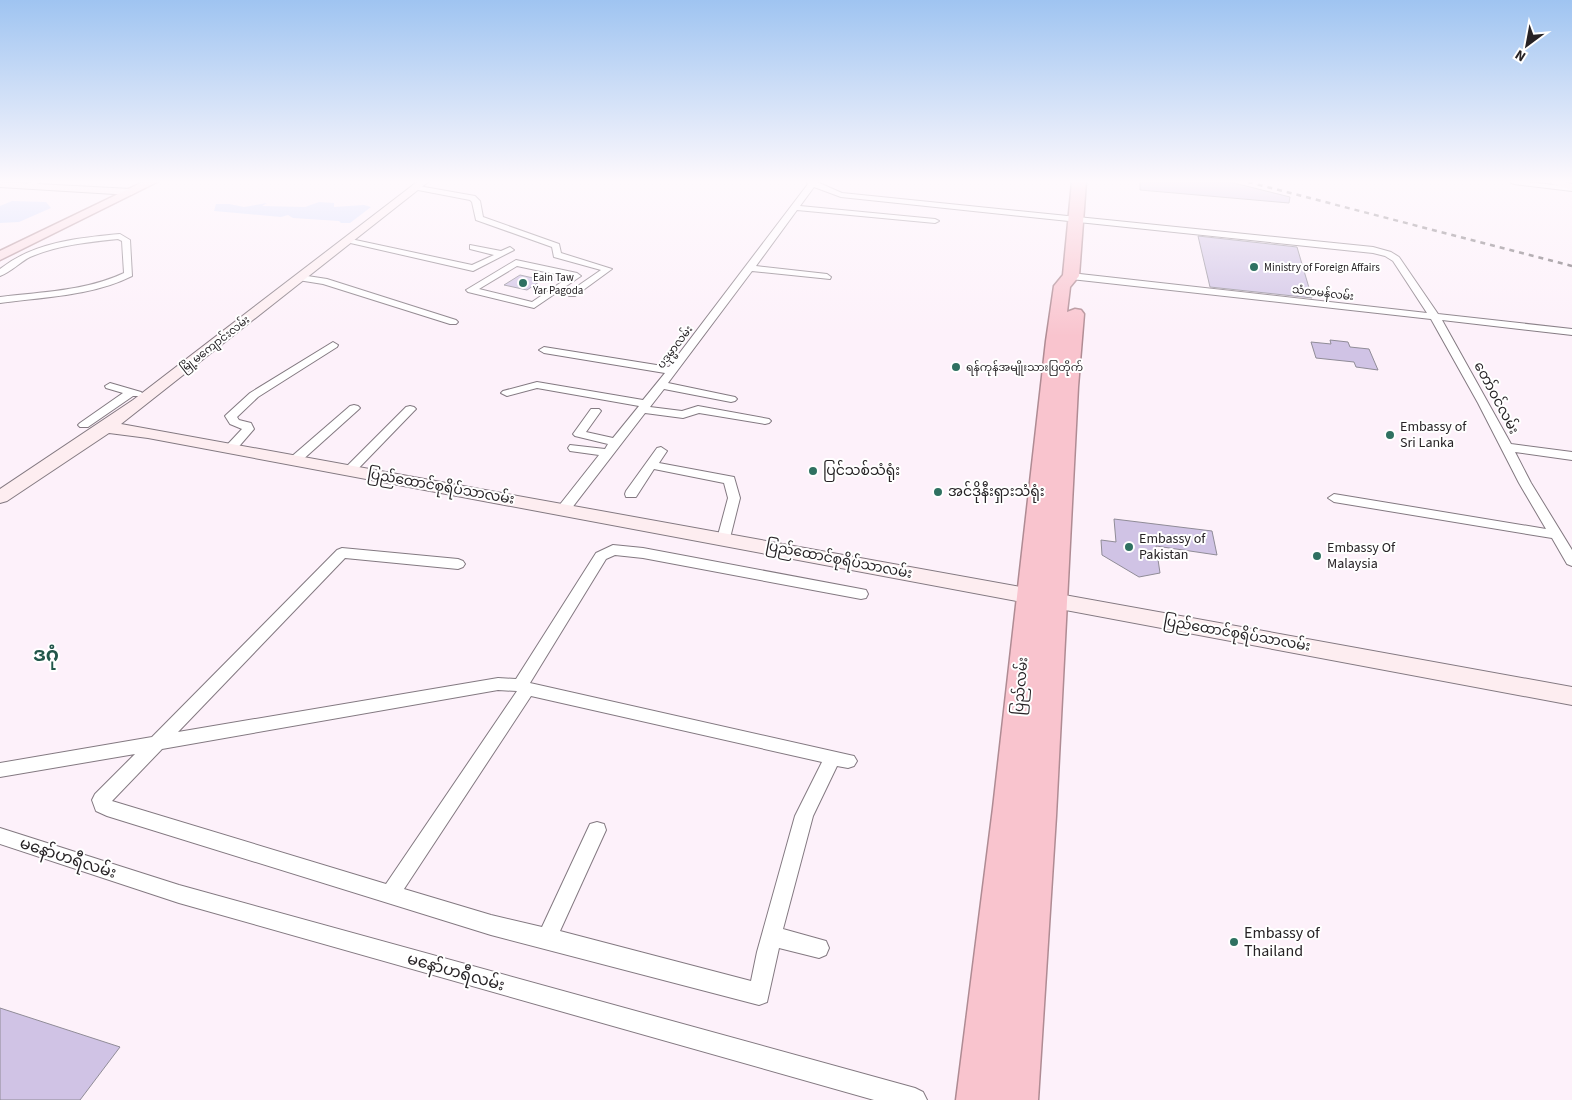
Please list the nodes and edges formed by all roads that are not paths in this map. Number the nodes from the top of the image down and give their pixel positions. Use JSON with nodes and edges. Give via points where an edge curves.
{"nodes":[{"id":1,"x":30,"y":233,"type":"edge"},
{"id":2,"x":47,"y":233,"type":"edge"},
{"id":3,"x":357,"y":233,"type":"edge"},
{"id":4,"x":521,"y":233,"type":"edge"},
{"id":5,"x":776,"y":233,"type":"edge"},
{"id":6,"x":1076,"y":233,"type":"edge"},
{"id":7,"x":1209,"y":233,"type":"edge"},
{"id":8,"x":396,"y":239,"type":"dead end"},
{"id":9,"x":349,"y":240,"type":"junction"},
{"id":10,"x":380,"y":246,"type":"junction"},
{"id":11,"x":0,"y":248,"type":"edge"},
{"id":12,"x":473,"y":248,"type":"dead end"},
{"id":13,"x":510,"y":250,"type":"dead end"},
{"id":14,"x":500,"y":254,"type":"junction"},
{"id":15,"x":0,"y":256,"type":"edge"},
{"id":16,"x":750,"y":268,"type":"junction"},
{"id":17,"x":0,"y":273,"type":"edge"},
{"id":18,"x":1071,"y":276,"type":"junction"},
{"id":19,"x":827,"y":277,"type":"dead end"},
{"id":20,"x":301,"y":278,"type":"junction"},
{"id":21,"x":572,"y":294,"type":"dead end"},
{"id":22,"x":0,"y":300,"type":"edge"},
{"id":23,"x":534,"y":304,"type":"joint"},
{"id":24,"x":1434,"y":317,"type":"junction"},
{"id":25,"x":453,"y":322,"type":"dead end"},
{"id":26,"x":1572,"y":332,"type":"edge"},
{"id":27,"x":333,"y":345,"type":"dead end"},
{"id":28,"x":544,"y":350,"type":"dead end"},
{"id":29,"x":672,"y":372,"type":"junction"},
{"id":30,"x":662,"y":385,"type":"junction"},
{"id":31,"x":110,"y":386,"type":"dead end"},
{"id":32,"x":507,"y":393,"type":"dead end"},
{"id":33,"x":139,"y":398,"type":"junction"},
{"id":34,"x":731,"y":399,"type":"dead end"},
{"id":35,"x":644,"y":407,"type":"junction"},
{"id":36,"x":354,"y":408,"type":"dead end"},
{"id":37,"x":410,"y":408,"type":"dead end"},
{"id":38,"x":595,"y":411,"type":"dead end"},
{"id":39,"x":765,"y":421,"type":"dead end"},
{"id":40,"x":84,"y":425,"type":"dead end"},
{"id":41,"x":106,"y":428,"type":"junction"},
{"id":42,"x":148,"y":433,"type":"junction"},
{"id":43,"x":616,"y":442,"type":"junction"},
{"id":44,"x":1506,"y":447,"type":"junction"},
{"id":45,"x":75,"y":448,"type":"junction"},
{"id":46,"x":230,"y":448,"type":"junction"},
{"id":47,"x":574,"y":448,"type":"dead end"},
{"id":48,"x":661,"y":450,"type":"dead end"},
{"id":49,"x":608,"y":453,"type":"junction"},
{"id":50,"x":1572,"y":456,"type":"edge"},
{"id":51,"x":295,"y":460,"type":"junction"},
{"id":52,"x":651,"y":465,"type":"junction"},
{"id":53,"x":350,"y":470,"type":"junction"},
{"id":54,"x":631,"y":494,"type":"dead end"},
{"id":55,"x":0,"y":497,"type":"edge"},
{"id":56,"x":1334,"y":498,"type":"dead end"},
{"id":57,"x":563,"y":510,"type":"junction"},
{"id":58,"x":1557,"y":535,"type":"junction"},
{"id":59,"x":724,"y":539,"type":"junction"},
{"id":60,"x":1572,"y":561,"type":"edge"},
{"id":61,"x":458,"y":564,"type":"dead end"},
{"id":62,"x":861,"y":594,"type":"dead end"},
{"id":63,"x":1042,"y":598,"type":"junction"},
{"id":64,"x":524,"y":687,"type":"junction"},
{"id":65,"x":1572,"y":696,"type":"edge"},
{"id":66,"x":155,"y":743,"type":"junction"},
{"id":67,"x":0,"y":770,"type":"edge"},
{"id":68,"x":597,"y":830,"type":"dead end"},
{"id":69,"x":0,"y":836,"type":"edge"},
{"id":70,"x":390,"y":894,"type":"junction"},
{"id":71,"x":772,"y":936,"type":"junction"},
{"id":72,"x":547,"y":938,"type":"junction"},
{"id":73,"x":818,"y":948,"type":"dead end"},
{"id":74,"x":915,"y":1100,"type":"edge"},
{"id":75,"x":977,"y":1100,"type":"edge"},
{"id":76,"x":1017,"y":1100,"type":"edge"}],
"edges":[{"from":1,"to":11,"type":"main road"},
{"from":2,"to":15,"type":"main road"},
{"from":3,"to":9,"type":"street","name":"မြို့မကျောင်းလမ်း"},
{"from":4,"to":21,"type":"street","via":[[556,246],[557,255],[608,269]]},
{"from":5,"to":16,"type":"street","name":"ပဒုမ္မာလမ်း"},
{"from":6,"to":18,"type":"highway","name":"ပြည်လမ်း"},
{"from":7,"to":24,"type":"street","name":"တော်ဝင်လမ်း","via":[[1388,254],[1396,259]]},
{"from":8,"to":10,"type":"street"},
{"from":9,"to":10,"type":"street"},
{"from":9,"to":20,"type":"street","name":"မြို့မကျောင်းလမ်း"},
{"from":10,"to":14,"type":"street","via":[[473,268]]},
{"from":12,"to":14,"type":"street"},
{"from":13,"to":14,"type":"street"},
{"from":16,"to":19,"type":"street"},
{"from":16,"to":29,"type":"street","name":"ပဒုမ္မာလမ်း"},
{"from":17,"to":22,"type":"street","via":[[25,257],[61,245],[120,236],[126,240],[129,274],[122,279],[97,286]]},
{"from":18,"to":24,"type":"street","name":"သံတမန်လမ်း"},
{"from":18,"to":63,"type":"highway","name":"ပြည်လမ်း","via":[[1078,287]]},
{"from":20,"to":25,"type":"street","via":[[324,281]]},
{"from":20,"to":33,"type":"street","name":"မြို့မကျောင်းလမ်း"},
{"from":23,"to":23,"type":"street","via":[[577,276],[516,263],[471,290]]},
{"from":24,"to":26,"type":"street","name":"သံတမန်လမ်း"},
{"from":24,"to":44,"type":"street","name":"တော်ဝင်လမ်း"},
{"from":27,"to":46,"type":"street","via":[[254,395],[231,416],[234,422],[247,425],[248,429]]},
{"from":28,"to":29,"type":"street"},
{"from":29,"to":30,"type":"street","name":"ပဒုမ္မာလမ်း"},
{"from":30,"to":34,"type":"street"},
{"from":30,"to":35,"type":"street","name":"ပဒုမ္မာလမ်း"},
{"from":31,"to":33,"type":"street"},
{"from":32,"to":35,"type":"street","via":[[538,385]]},
{"from":33,"to":40,"type":"street"},
{"from":33,"to":41,"type":"street","name":"မြို့မကျောင်းလမ်း"},
{"from":33,"to":42,"type":"street","via":[[141,423]]},
{"from":35,"to":39,"type":"street","via":[[683,415],[698,409]]},
{"from":35,"to":43,"type":"street","name":"ပဒုမ္မာလမ်း"},
{"from":36,"to":51,"type":"street"},
{"from":37,"to":53,"type":"street"},
{"from":38,"to":43,"type":"street","via":[[578,434]]},
{"from":41,"to":42,"type":"street","name":"ပြည်ထောင်စုရိပ်သာလမ်း"},
{"from":41,"to":45,"type":"street","name":"မြို့မကျောင်းလမ်း"},
{"from":42,"to":45,"type":"street","via":[[106,438]]},
{"from":42,"to":46,"type":"street","name":"ပြည်ထောင်စုရိပ်သာလမ်း"},
{"from":43,"to":49,"type":"street","name":"ပဒုမ္မာလမ်း"},
{"from":44,"to":50,"type":"street"},
{"from":44,"to":58,"type":"street","name":"တော်ဝင်လမ်း"},
{"from":45,"to":55,"type":"street","name":"မြို့မကျောင်းလမ်း"},
{"from":46,"to":51,"type":"street","name":"ပြည်ထောင်စုရိပ်သာလမ်း"},
{"from":47,"to":49,"type":"street"},
{"from":48,"to":52,"type":"street"},
{"from":49,"to":57,"type":"street","name":"ပဒုမ္မာလမ်း"},
{"from":51,"to":53,"type":"street","name":"ပြည်ထောင်စုရိပ်သာလမ်း"},
{"from":52,"to":54,"type":"street"},
{"from":52,"to":59,"type":"street","via":[[730,480],[734,498]]},
{"from":53,"to":57,"type":"street","name":"ပြည်ထောင်စုရိပ်သာလမ်း"},
{"from":56,"to":58,"type":"street"},
{"from":57,"to":59,"type":"street","name":"ပြည်ထောင်စုရိပ်သာလမ်း"},
{"from":58,"to":60,"type":"street","name":"တော်ဝင်လမ်း"},
{"from":59,"to":63,"type":"street","name":"ပြည်ထောင်စုရိပ်သာလမ်း"},
{"from":61,"to":66,"type":"street","via":[[342,553]]},
{"from":62,"to":64,"type":"street","via":[[614,550],[601,556]]},
{"from":63,"to":65,"type":"street","name":"ပြည်ထောင်စုရိပ်သာလမ်း"},
{"from":63,"to":75,"type":"highway","name":"ပြည်လမ်း","via":[[1010,808]]},
{"from":63,"to":76,"type":"highway","name":"ပြည်လမ်း"},
{"from":64,"to":66,"type":"street","via":[[498,684]]},
{"from":64,"to":70,"type":"street"},
{"from":64,"to":71,"type":"street","via":[[840,759],[804,816]]},
{"from":66,"to":67,"type":"street"},
{"from":66,"to":70,"type":"street","via":[[101,800],[102,805]]},
{"from":68,"to":72,"type":"street"},
{"from":69,"to":74,"type":"street","name":"မနော်ဟရီလမ်း","via":[[179,894]]},
{"from":70,"to":72,"type":"street","via":[[491,925]]},
{"from":71,"to":72,"type":"street","via":[[758,994]]},
{"from":71,"to":73,"type":"street"}]}
